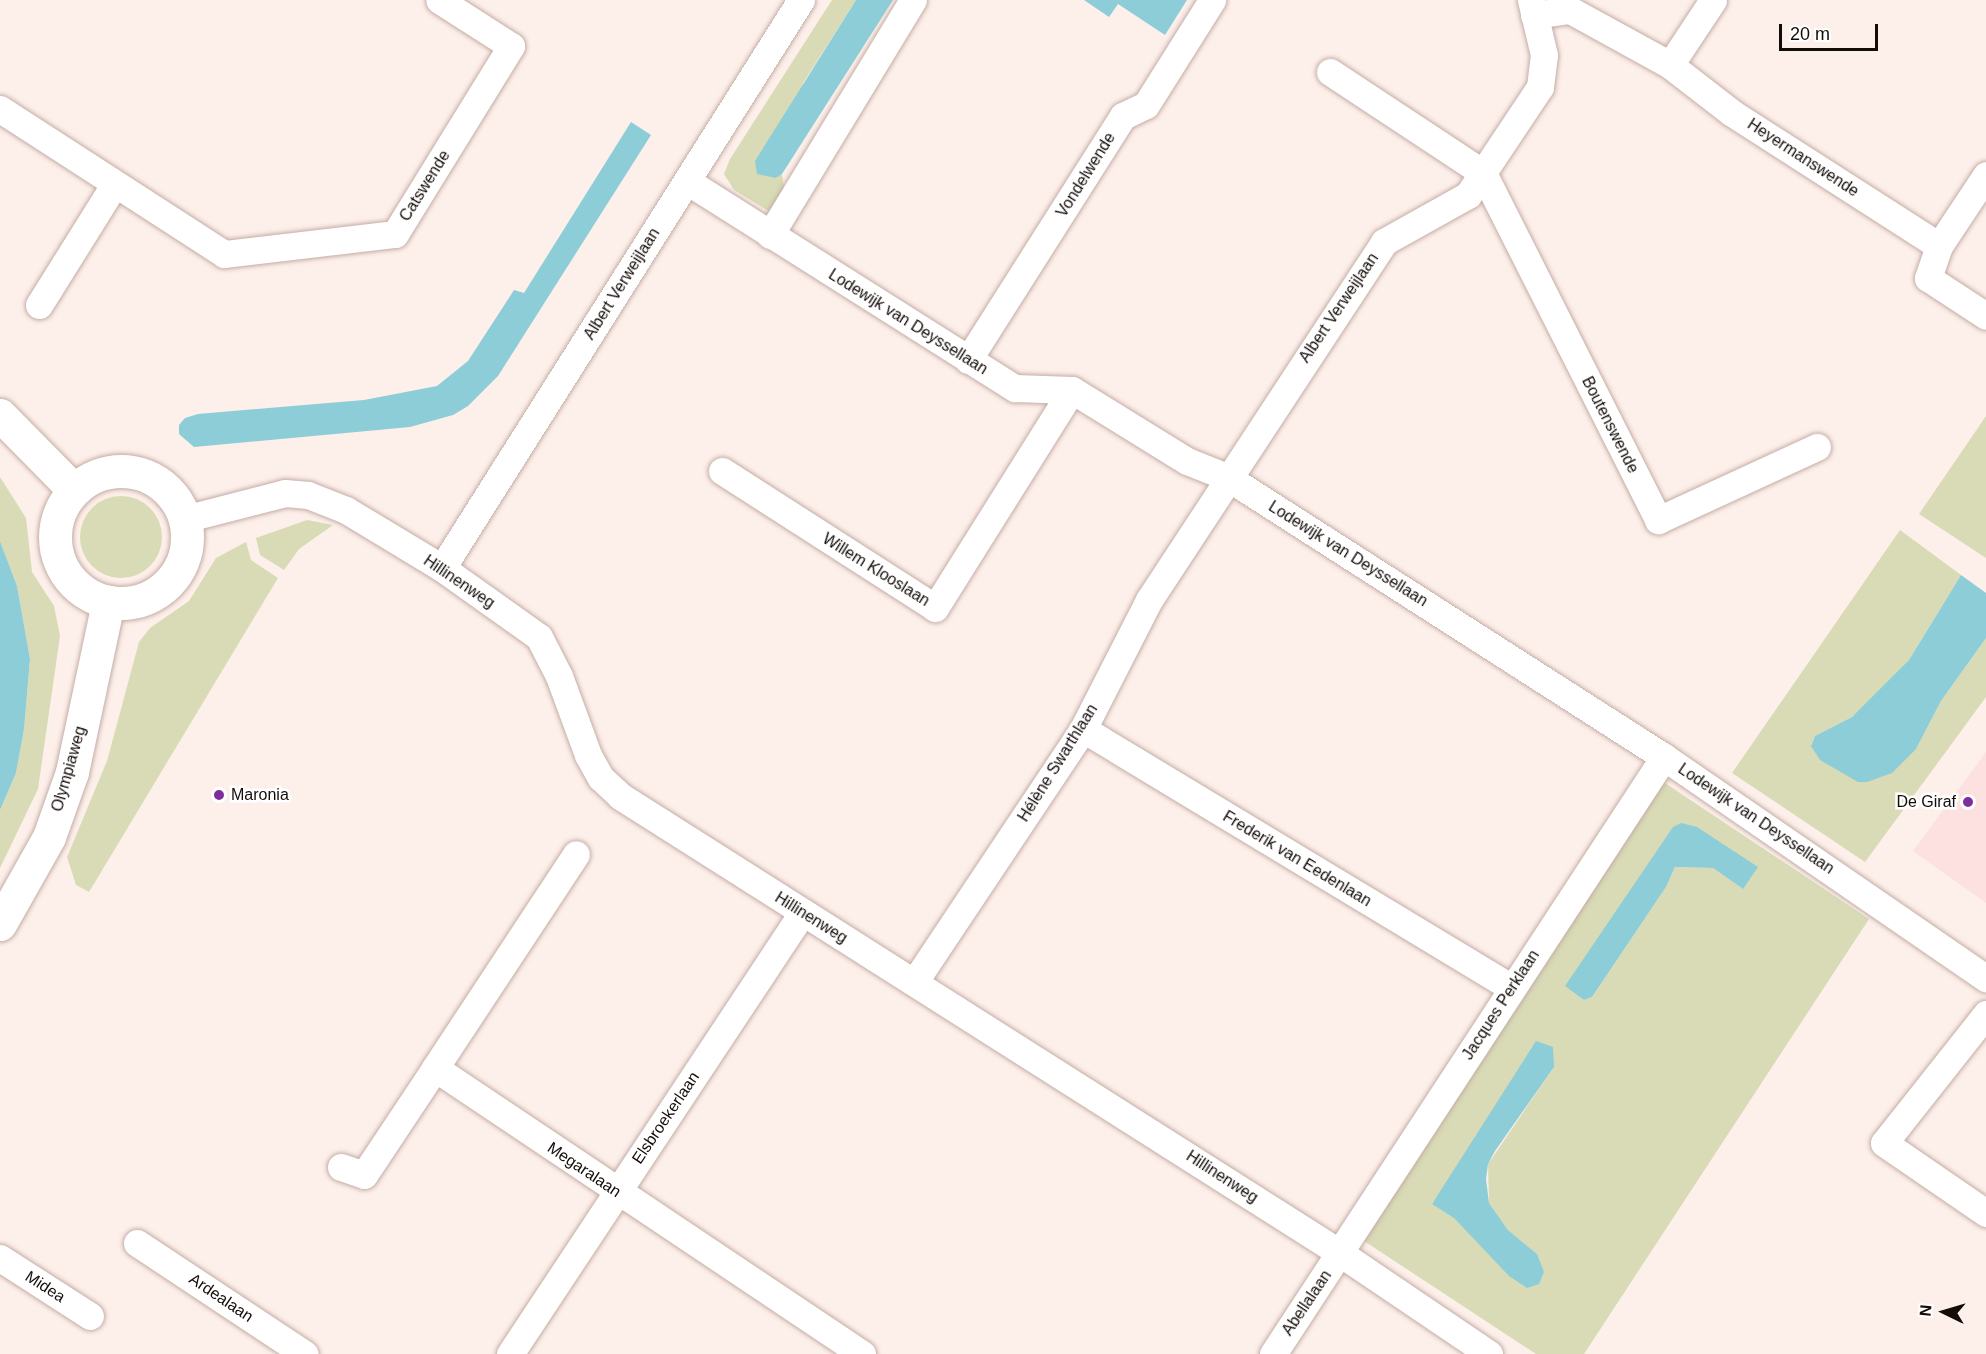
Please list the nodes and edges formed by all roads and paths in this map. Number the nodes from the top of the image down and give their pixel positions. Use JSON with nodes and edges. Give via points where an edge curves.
{"nodes":[{"id":1,"x":439,"y":0,"type":"edge"},
{"id":2,"x":801,"y":0,"type":"edge"},
{"id":3,"x":913,"y":0,"type":"edge"},
{"id":4,"x":1212,"y":0,"type":"edge"},
{"id":5,"x":1713,"y":0,"type":"edge"},
{"id":6,"x":1532,"y":8,"type":"edge"},
{"id":7,"x":1670,"y":65,"type":"junction"},
{"id":8,"x":1330,"y":72,"type":"dead end"},
{"id":9,"x":0,"y":109,"type":"edge"},
{"id":10,"x":1483,"y":173,"type":"junction"},
{"id":11,"x":1986,"y":175,"type":"edge"},
{"id":12,"x":687,"y":181,"type":"junction"},
{"id":13,"x":114,"y":185,"type":"junction"},
{"id":14,"x":770,"y":235,"type":"junction"},
{"id":15,"x":1939,"y":246,"type":"junction"},
{"id":16,"x":39,"y":305,"type":"dead end"},
{"id":17,"x":1986,"y":316,"type":"edge"},
{"id":18,"x":968,"y":360,"type":"junction"},
{"id":19,"x":1072,"y":390,"type":"junction"},
{"id":20,"x":0,"y":415,"type":"edge"},
{"id":21,"x":1817,"y":447,"type":"dead end"},
{"id":22,"x":722,"y":471,"type":"dead end"},
{"id":23,"x":1227,"y":477,"type":"junction"},
{"id":24,"x":74,"y":490,"type":"junction"},
{"id":25,"x":184,"y":519,"type":"junction"},
{"id":26,"x":442,"y":568,"type":"junction"},
{"id":27,"x":108,"y":602,"type":"junction"},
{"id":28,"x":1083,"y":729,"type":"junction"},
{"id":29,"x":1664,"y":757,"type":"junction"},
{"id":30,"x":576,"y":854,"type":"dead end"},
{"id":31,"x":802,"y":913,"type":"junction"},
{"id":32,"x":0,"y":924,"type":"edge"},
{"id":33,"x":1986,"y":978,"type":"edge"},
{"id":34,"x":915,"y":981,"type":"junction"},
{"id":35,"x":1512,"y":988,"type":"junction"},
{"id":36,"x":1986,"y":1014,"type":"edge"},
{"id":37,"x":435,"y":1068,"type":"junction"},
{"id":38,"x":341,"y":1167,"type":"dead end"},
{"id":39,"x":617,"y":1192,"type":"junction"},
{"id":40,"x":1986,"y":1213,"type":"edge"},
{"id":41,"x":137,"y":1243,"type":"dead end"},
{"id":42,"x":1340,"y":1253,"type":"junction"},
{"id":43,"x":0,"y":1258,"type":"edge"},
{"id":44,"x":90,"y":1316,"type":"dead end"},
{"id":45,"x":304,"y":1354,"type":"edge"},
{"id":46,"x":510,"y":1354,"type":"edge"},
{"id":47,"x":862,"y":1354,"type":"edge"},
{"id":48,"x":1273,"y":1354,"type":"edge"},
{"id":49,"x":1489,"y":1354,"type":"edge"}],
"edges":[{"from":1,"to":13,"type":"street","name":"Catswende","via":[[511,46],[395,234],[224,254]]},
{"from":2,"to":12,"type":"street","name":"Albert Verweijlaan"},
{"from":3,"to":14,"type":"street"},
{"from":4,"to":18,"type":"street","name":"Vondelwende","via":[[1146,105],[1123,116]]},
{"from":5,"to":7,"type":"street"},
{"from":6,"to":7,"type":"street","name":"Heyermanswende","via":[[1570,10]]},
{"from":6,"to":10,"type":"street","name":"Albert Verweijlaan","via":[[1544,55],[1540,87]]},
{"from":7,"to":15,"type":"street","name":"Heyermanswende","via":[[1732,113]]},
{"from":8,"to":10,"type":"street"},
{"from":9,"to":13,"type":"street","name":"Catswende"},
{"from":10,"to":21,"type":"street","name":"Boutenswende","via":[[1658,520]]},
{"from":10,"to":23,"type":"street","name":"Albert Verweijlaan","via":[[1468,195],[1384,242]]},
{"from":11,"to":15,"type":"street"},
{"from":12,"to":14,"type":"street","name":"Lodewijk van Deyssellaan"},
{"from":12,"to":26,"type":"street","name":"Albert Verweijlaan"},
{"from":13,"to":16,"type":"street"},
{"from":14,"to":18,"type":"street","name":"Lodewijk van Deyssellaan"},
{"from":15,"to":17,"type":"street","via":[[1928,278]]},
{"from":18,"to":19,"type":"street","name":"Lodewijk van Deyssellaan","via":[[1015,388]]},
{"from":19,"to":22,"type":"street","name":"Willem Klooslaan","via":[[935,608]]},
{"from":19,"to":23,"type":"street","name":"Lodewijk van Deyssellaan","via":[[1187,461]]},
{"from":20,"to":24,"type":"main road"},
{"from":23,"to":28,"type":"street","name":"Hélène Swarthlaan","via":[[1149,600]]},
{"from":23,"to":29,"type":"street","name":"Lodewijk van Deyssellaan"},
{"from":24,"to":25,"type":"main road","via":[[98,475],[137,473],[163,486]]},
{"from":24,"to":27,"type":"main road","via":[[56,521],[58,556],[76,586]]},
{"from":25,"to":26,"type":"street","name":"Hillinenweg","via":[[285,493],[308,495],[346,510]]},
{"from":25,"to":27,"type":"main road","via":[[184,552],[169,582],[141,600]]},
{"from":26,"to":31,"type":"street","name":"Hillinenweg","via":[[539,637],[601,778]]},
{"from":27,"to":32,"type":"main road","name":"Olympiaweg","via":[[72,772],[49,837]]},
{"from":28,"to":34,"type":"street","name":"Hélène Swarthlaan"},
{"from":28,"to":35,"type":"street","name":"Frederik van Eedenlaan"},
{"from":29,"to":33,"type":"street","name":"Lodewijk van Deyssellaan"},
{"from":29,"to":35,"type":"street","name":"Jacques Perklaan"},
{"from":30,"to":37,"type":"street"},
{"from":31,"to":34,"type":"street","name":"Hillinenweg"},
{"from":31,"to":39,"type":"street","name":"Elsbroekerlaan"},
{"from":34,"to":42,"type":"street","name":"Hillinenweg"},
{"from":35,"to":42,"type":"street","name":"Jacques Perklaan"},
{"from":36,"to":40,"type":"street","via":[[1884,1143]]},
{"from":37,"to":38,"type":"street","via":[[364,1175]]},
{"from":37,"to":39,"type":"street","name":"Megaralaan"},
{"from":39,"to":46,"type":"street","name":"Elsbroekerlaan"},
{"from":39,"to":47,"type":"street","name":"Megaralaan"},
{"from":41,"to":45,"type":"street","name":"Ardealaan"},
{"from":42,"to":48,"type":"street","name":"Abellalaan"},
{"from":42,"to":49,"type":"street","name":"Hillinenweg"},
{"from":43,"to":44,"type":"street","name":"Midea"}]}
